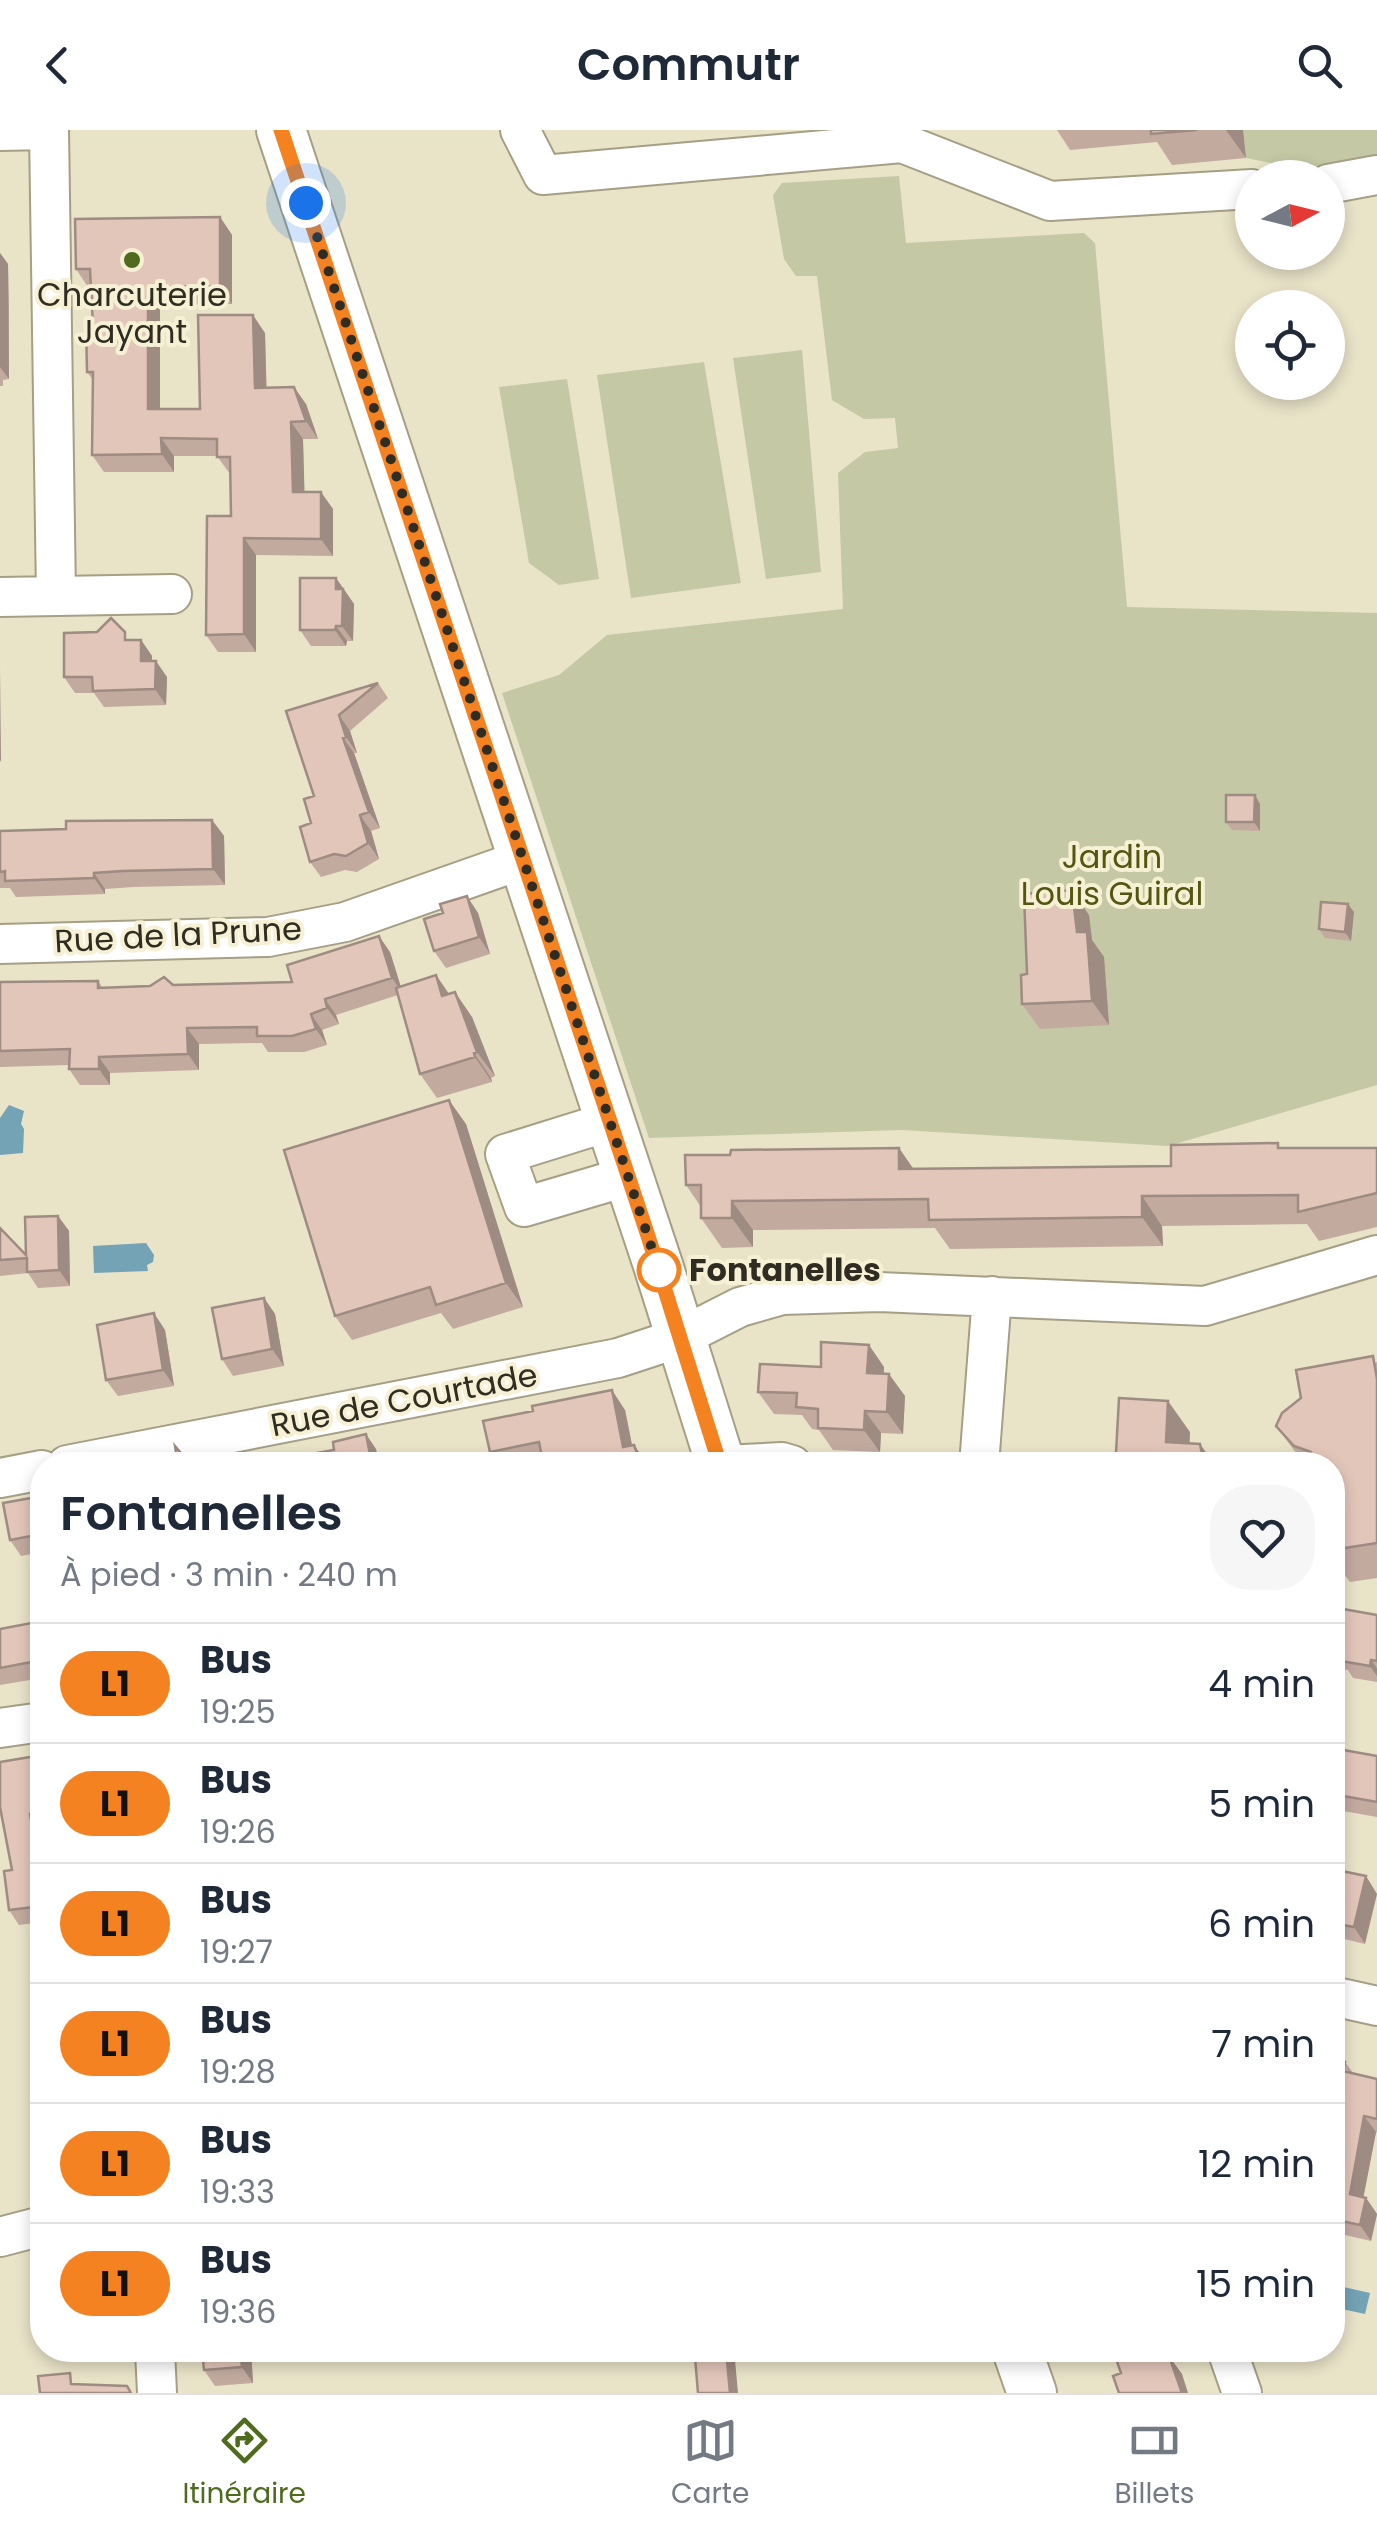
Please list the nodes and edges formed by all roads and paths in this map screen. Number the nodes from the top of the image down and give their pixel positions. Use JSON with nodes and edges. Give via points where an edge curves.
{"nodes":[{"id":1,"x":49,"y":130,"type":"edge"},
{"id":2,"x":282,"y":130,"type":"edge"},
{"id":3,"x":520,"y":130,"type":"edge"},
{"id":4,"x":0,"y":131,"type":"edge"},
{"id":5,"x":1377,"y":174,"type":"edge"},
{"id":6,"x":1345,"y":181,"type":"edge"},
{"id":7,"x":1235,"y":190,"type":"edge"},
{"id":8,"x":172,"y":594,"type":"dead end"},
{"id":9,"x":56,"y":596,"type":"junction"},
{"id":10,"x":0,"y":597,"type":"edge"},
{"id":11,"x":524,"y":859,"type":"junction"},
{"id":12,"x":0,"y":944,"type":"edge"},
{"id":13,"x":611,"y":1121,"type":"junction"},
{"id":14,"x":629,"y":1176,"type":"junction"},
{"id":15,"x":1377,"y":1255,"type":"edge"},
{"id":16,"x":992,"y":1296,"type":"junction"},
{"id":17,"x":680,"y":1338,"type":"junction"},
{"id":18,"x":144,"y":1452,"type":"edge"},
{"id":19,"x":718,"y":1452,"type":"edge"},
{"id":20,"x":980,"y":1452,"type":"edge"},
{"id":21,"x":30,"y":1472,"type":"edge"},
{"id":22,"x":0,"y":1478,"type":"edge"},
{"id":23,"x":30,"y":1724,"type":"edge"},
{"id":24,"x":0,"y":1728,"type":"edge"},
{"id":25,"x":1345,"y":1999,"type":"edge"},
{"id":26,"x":1377,"y":2006,"type":"edge"},
{"id":27,"x":30,"y":2229,"type":"edge"},
{"id":28,"x":0,"y":2237,"type":"edge"},
{"id":29,"x":155,"y":2362,"type":"edge"},
{"id":30,"x":1021,"y":2362,"type":"edge"},
{"id":31,"x":1232,"y":2362,"type":"edge"},
{"id":32,"x":157,"y":2393,"type":"edge"},
{"id":33,"x":1032,"y":2393,"type":"edge"},
{"id":34,"x":1242,"y":2393,"type":"edge"}],
"edges":[{"from":1,"to":4,"type":"street"},
{"from":1,"to":9,"type":"street"},
{"from":2,"to":11,"type":"main road"},
{"from":3,"to":7,"type":"street","via":[[543,175],[902,143],[1050,200]]},
{"from":5,"to":6,"type":"street"},
{"from":8,"to":9,"type":"street"},
{"from":9,"to":10,"type":"street"},
{"from":11,"to":12,"type":"street","name":"Rue de la Prune","via":[[345,922],[268,936]]},
{"from":11,"to":13,"type":"main road"},
{"from":13,"to":14,"type":"main road"},
{"from":13,"to":14,"type":"street","via":[[505,1154],[524,1207]]},
{"from":14,"to":17,"type":"main road"},
{"from":15,"to":16,"type":"street","name":"Rue de Courtade","via":[[1205,1306]]},
{"from":16,"to":17,"type":"street","name":"Rue de Courtade","via":[[782,1296],[740,1307]]},
{"from":16,"to":20,"type":"street"},
{"from":17,"to":18,"type":"street","name":"Rue de Courtade","via":[[618,1358]]},
{"from":17,"to":19,"type":"main road"},
{"from":21,"to":22,"type":"street"},
{"from":23,"to":24,"type":"street"},
{"from":25,"to":26,"type":"street"},
{"from":27,"to":28,"type":"street"},
{"from":29,"to":32,"type":"street"},
{"from":30,"to":33,"type":"main road"},
{"from":31,"to":34,"type":"street"}]}
